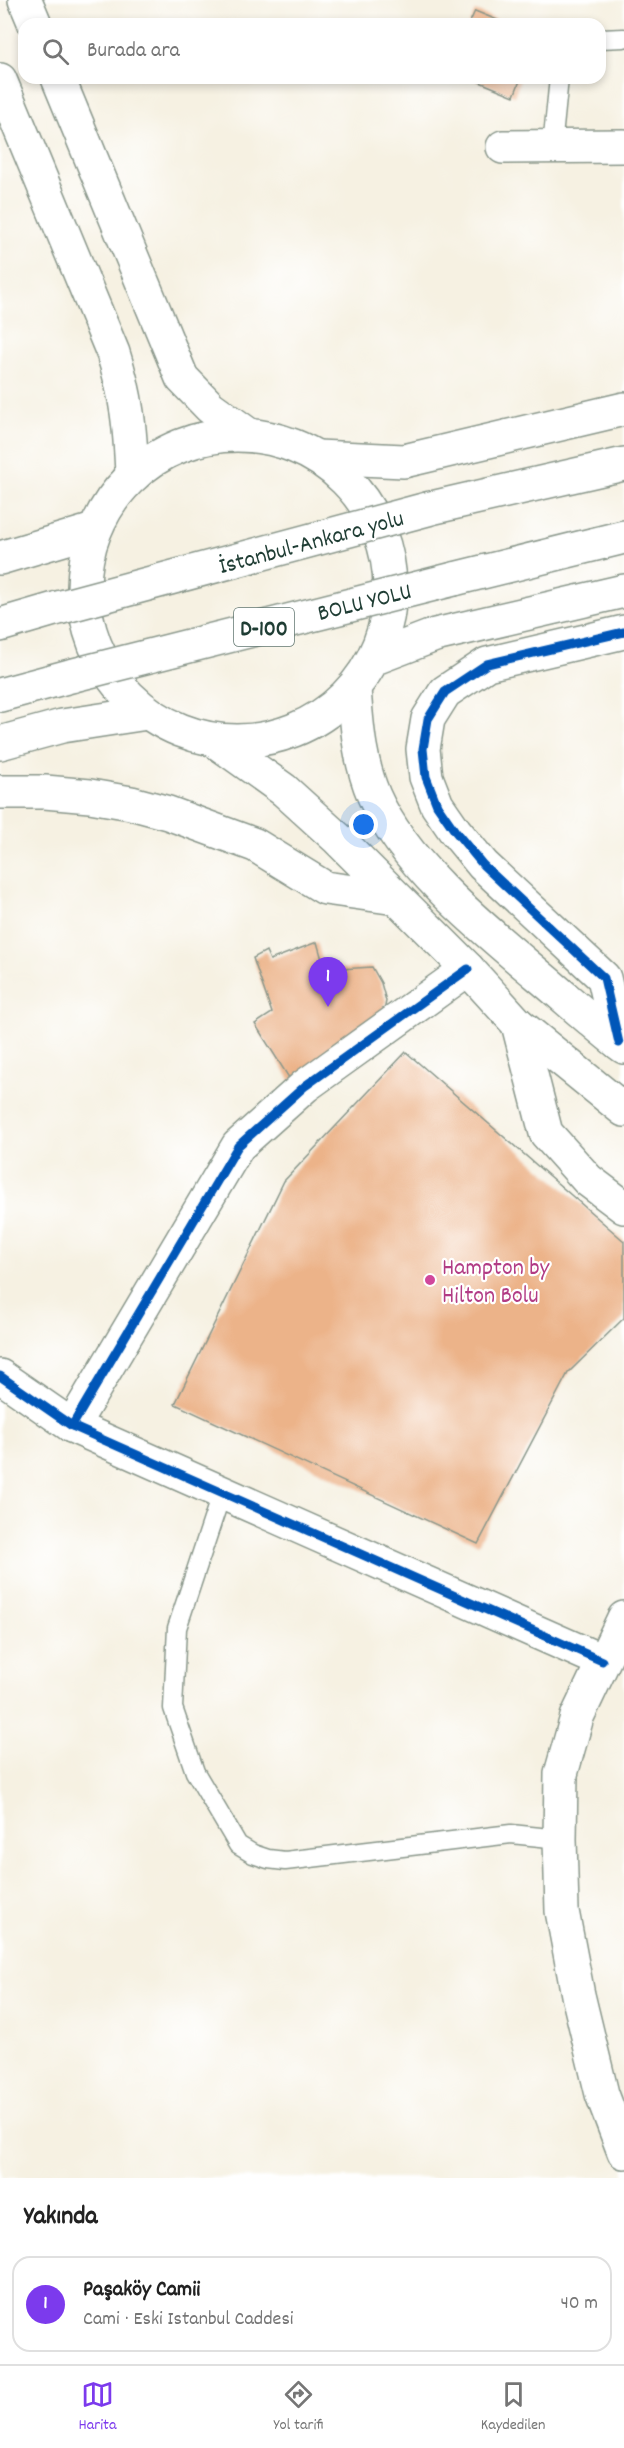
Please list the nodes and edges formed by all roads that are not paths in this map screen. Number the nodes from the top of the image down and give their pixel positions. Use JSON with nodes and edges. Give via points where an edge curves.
{"nodes":[{"id":1,"x":25,"y":0,"type":"edge"},
{"id":2,"x":32,"y":18,"type":"edge"},
{"id":3,"x":624,"y":38,"type":"edge"},
{"id":4,"x":606,"y":39,"type":"edge"},
{"id":5,"x":0,"y":80,"type":"edge"},
{"id":6,"x":60,"y":84,"type":"edge"},
{"id":7,"x":559,"y":84,"type":"edge"},
{"id":8,"x":624,"y":146,"type":"edge"},
{"id":9,"x":504,"y":147,"type":"dead end"},
{"id":10,"x":552,"y":147,"type":"junction"},
{"id":11,"x":624,"y":409,"type":"edge"},
{"id":12,"x":249,"y":435,"type":"junction"},
{"id":13,"x":317,"y":457,"type":"junction"},
{"id":14,"x":624,"y":464,"type":"edge"},
{"id":15,"x":132,"y":474,"type":"junction"},
{"id":16,"x":94,"y":530,"type":"junction"},
{"id":17,"x":624,"y":537,"type":"edge"},
{"id":18,"x":0,"y":558,"type":"edge"},
{"id":19,"x":624,"y":591,"type":"edge"},
{"id":20,"x":0,"y":625,"type":"edge"},
{"id":21,"x":624,"y":632,"type":"edge"},
{"id":22,"x":375,"y":658,"type":"junction"},
{"id":23,"x":354,"y":688,"type":"junction"},
{"id":24,"x":0,"y":695,"type":"edge"},
{"id":25,"x":147,"y":713,"type":"junction"},
{"id":26,"x":214,"y":740,"type":"junction"},
{"id":27,"x":0,"y":743,"type":"edge"},
{"id":28,"x":0,"y":792,"type":"edge"},
{"id":29,"x":396,"y":898,"type":"junction"},
{"id":30,"x":468,"y":969,"type":"junction"},
{"id":31,"x":518,"y":1024,"type":"junction"},
{"id":32,"x":621,"y":1045,"type":"edge"},
{"id":33,"x":624,"y":1110,"type":"edge"},
{"id":34,"x":624,"y":1207,"type":"edge"},
{"id":35,"x":0,"y":1376,"type":"edge"},
{"id":36,"x":72,"y":1426,"type":"junction"},
{"id":37,"x":222,"y":1492,"type":"junction"},
{"id":38,"x":624,"y":1618,"type":"edge"},
{"id":39,"x":602,"y":1661,"type":"junction"},
{"id":40,"x":560,"y":1839,"type":"junction"},
{"id":41,"x":624,"y":2152,"type":"edge"}],
"edges":[{"from":1,"to":2,"type":"main road"},
{"from":3,"to":4,"type":"lane"},
{"from":5,"to":15,"type":"main road","via":[[113,353],[126,400]]},
{"from":6,"to":12,"type":"main road","via":[[183,378],[210,407]]},
{"from":7,"to":10,"type":"lane"},
{"from":8,"to":10,"type":"main road"},
{"from":9,"to":10,"type":"main road"},
{"from":11,"to":13,"type":"main road","via":[[404,461]]},
{"from":12,"to":13,"type":"main road","via":[[285,442]]},
{"from":12,"to":15,"type":"main road","via":[[212,436],[179,444]]},
{"from":13,"to":22,"type":"main road","via":[[348,480],[371,511],[386,546],[391,584],[388,622]]},
{"from":14,"to":20,"type":"main road","name":"İstanbul-Ankara yolu","bridge":true,"via":[[431,508]]},
{"from":15,"to":16,"type":"main road"},
{"from":16,"to":18,"type":"main road"},
{"from":16,"to":25,"type":"main road","via":[[84,570],[84,610],[96,650],[117,685]]},
{"from":17,"to":24,"type":"main road","name":"BOLU YOLU","number":"D-100","bridge":true},
{"from":19,"to":22,"type":"main road","via":[[435,635]]},
{"from":21,"to":32,"type":"main road","via":[[487,664],[445,692],[428,719],[423,749],[426,777],[437,805],[455,831],[483,865],[604,978]]},
{"from":22,"to":23,"type":"main road"},
{"from":23,"to":26,"type":"main road","via":[[325,714],[291,732],[254,740]]},
{"from":23,"to":32,"type":"main road","via":[[363,764],[392,829],[438,884],[481,926]]},
{"from":25,"to":26,"type":"main road","via":[[179,730]]},
{"from":25,"to":27,"type":"main road","via":[[62,726]]},
{"from":26,"to":29,"type":"main road","via":[[284,790]]},
{"from":28,"to":29,"type":"main road","via":[[45,792],[131,803],[255,845],[326,888]]},
{"from":29,"to":30,"type":"main road"},
{"from":30,"to":31,"type":"main road"},
{"from":30,"to":36,"type":"main road","via":[[305,1086],[238,1146]]},
{"from":31,"to":33,"type":"main road"},
{"from":31,"to":34,"type":"main road","via":[[546,1133],[588,1180]]},
{"from":35,"to":36,"type":"main road"},
{"from":36,"to":37,"type":"main road"},
{"from":37,"to":39,"type":"main road"},
{"from":37,"to":40,"type":"lane","via":[[177,1628],[173,1708],[195,1772],[238,1845],[253,1854],[285,1861],[511,1834]]},
{"from":38,"to":39,"type":"main road"},
{"from":39,"to":40,"type":"main road","via":[[577,1717],[561,1774]]},
{"from":40,"to":41,"type":"main road","via":[[562,1911],[578,1995],[602,2094]]}]}
